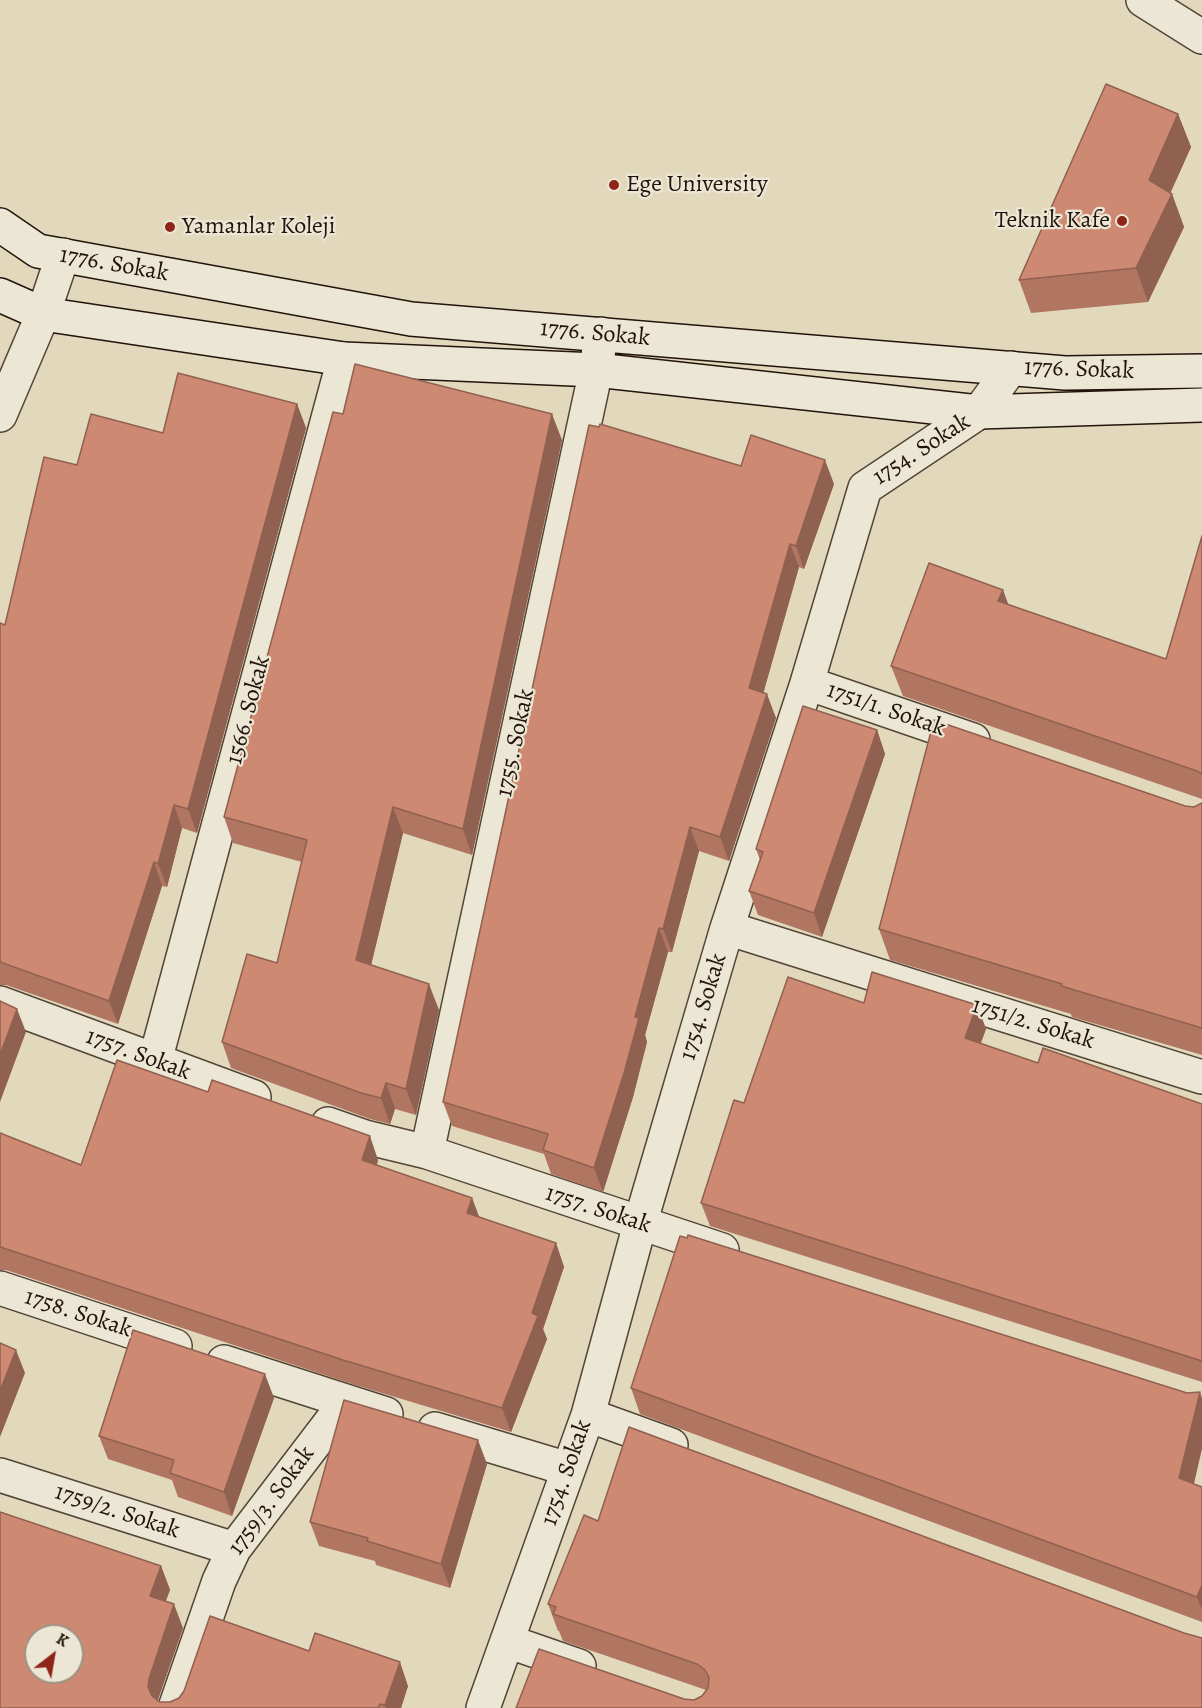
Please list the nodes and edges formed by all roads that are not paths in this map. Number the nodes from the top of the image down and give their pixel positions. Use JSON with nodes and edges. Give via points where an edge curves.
{"nodes":[{"id":1,"x":1143,"y":0,"type":"edge"},
{"id":2,"x":1202,"y":37,"type":"edge"},
{"id":3,"x":0,"y":225,"type":"edge"},
{"id":4,"x":63,"y":255,"type":"junction"},
{"id":5,"x":0,"y":295,"type":"edge"},
{"id":6,"x":43,"y":314,"type":"junction"},
{"id":7,"x":601,"y":334,"type":"junction"},
{"id":8,"x":344,"y":359,"type":"junction"},
{"id":9,"x":1011,"y":368,"type":"junction"},
{"id":10,"x":596,"y":370,"type":"junction"},
{"id":11,"x":1202,"y":372,"type":"edge"},
{"id":12,"x":1202,"y":405,"type":"edge"},
{"id":13,"x":979,"y":412,"type":"junction"},
{"id":14,"x":0,"y":415,"type":"edge"},
{"id":15,"x":807,"y":683,"type":"junction"},
{"id":16,"x":999,"y":749,"type":"edge"},
{"id":17,"x":728,"y":928,"type":"junction"},
{"id":18,"x":0,"y":1003,"type":"edge"},
{"id":19,"x":155,"y":1061,"type":"junction"},
{"id":20,"x":1202,"y":1077,"type":"edge"},
{"id":21,"x":427,"y":1152,"type":"junction"},
{"id":22,"x":640,"y":1224,"type":"junction"},
{"id":23,"x":752,"y":1259,"type":"edge"},
{"id":24,"x":0,"y":1288,"type":"edge"},
{"id":25,"x":346,"y":1402,"type":"junction"},
{"id":26,"x":588,"y":1414,"type":"junction"},
{"id":27,"x":700,"y":1456,"type":"edge"},
{"id":28,"x":568,"y":1469,"type":"junction"},
{"id":29,"x":0,"y":1475,"type":"edge"},
{"id":30,"x":234,"y":1549,"type":"junction"},
{"id":31,"x":507,"y":1641,"type":"junction"},
{"id":32,"x":604,"y":1675,"type":"edge"},
{"id":33,"x":175,"y":1708,"type":"edge"},
{"id":34,"x":483,"y":1708,"type":"edge"}],
"edges":[{"from":1,"to":2,"type":"street"},
{"from":3,"to":4,"type":"street","name":"1776. Sokak","via":[[38,251]]},
{"from":4,"to":6,"type":"street"},
{"from":4,"to":7,"type":"street","name":"1776. Sokak","via":[[411,319]]},
{"from":5,"to":6,"type":"street","name":"1776. Sokak"},
{"from":6,"to":8,"type":"street","name":"1776. Sokak"},
{"from":6,"to":14,"type":"street"},
{"from":7,"to":9,"type":"street","name":"1776. Sokak"},
{"from":7,"to":10,"type":"street","name":"1755. Sokak"},
{"from":8,"to":10,"type":"street","name":"1776. Sokak"},
{"from":8,"to":19,"type":"street","name":"1566. Sokak"},
{"from":9,"to":11,"type":"street","name":"1776. Sokak","via":[[1065,373]]},
{"from":9,"to":13,"type":"street","name":"1754. Sokak"},
{"from":10,"to":13,"type":"street","name":"1776. Sokak"},
{"from":10,"to":21,"type":"street","name":"1755. Sokak"},
{"from":12,"to":13,"type":"street","name":"1776. Sokak"},
{"from":13,"to":15,"type":"street","name":"1754. Sokak","via":[[865,488]]},
{"from":15,"to":16,"type":"street","name":"1751/1. Sokak"},
{"from":15,"to":17,"type":"street","name":"1754. Sokak"},
{"from":17,"to":20,"type":"street","name":"1751/2. Sokak"},
{"from":17,"to":22,"type":"street","name":"1754. Sokak"},
{"from":18,"to":19,"type":"street","name":"1757. Sokak"},
{"from":19,"to":21,"type":"street","name":"1757. Sokak","via":[[365,1137]]},
{"from":21,"to":22,"type":"street","name":"1757. Sokak"},
{"from":22,"to":23,"type":"street","name":"1757. Sokak"},
{"from":22,"to":26,"type":"street","name":"1754. Sokak"},
{"from":24,"to":25,"type":"street","name":"1758. Sokak"},
{"from":25,"to":28,"type":"street","name":"1758. Sokak"},
{"from":25,"to":30,"type":"street","name":"1759/3. Sokak"},
{"from":26,"to":27,"type":"street"},
{"from":26,"to":28,"type":"street","name":"1754. Sokak"},
{"from":28,"to":31,"type":"street","name":"1754. Sokak"},
{"from":29,"to":30,"type":"street","name":"1759/2. Sokak"},
{"from":30,"to":33,"type":"street","name":"1759/3. Sokak"},
{"from":31,"to":32,"type":"street"},
{"from":31,"to":34,"type":"street","name":"1754. Sokak"}]}
